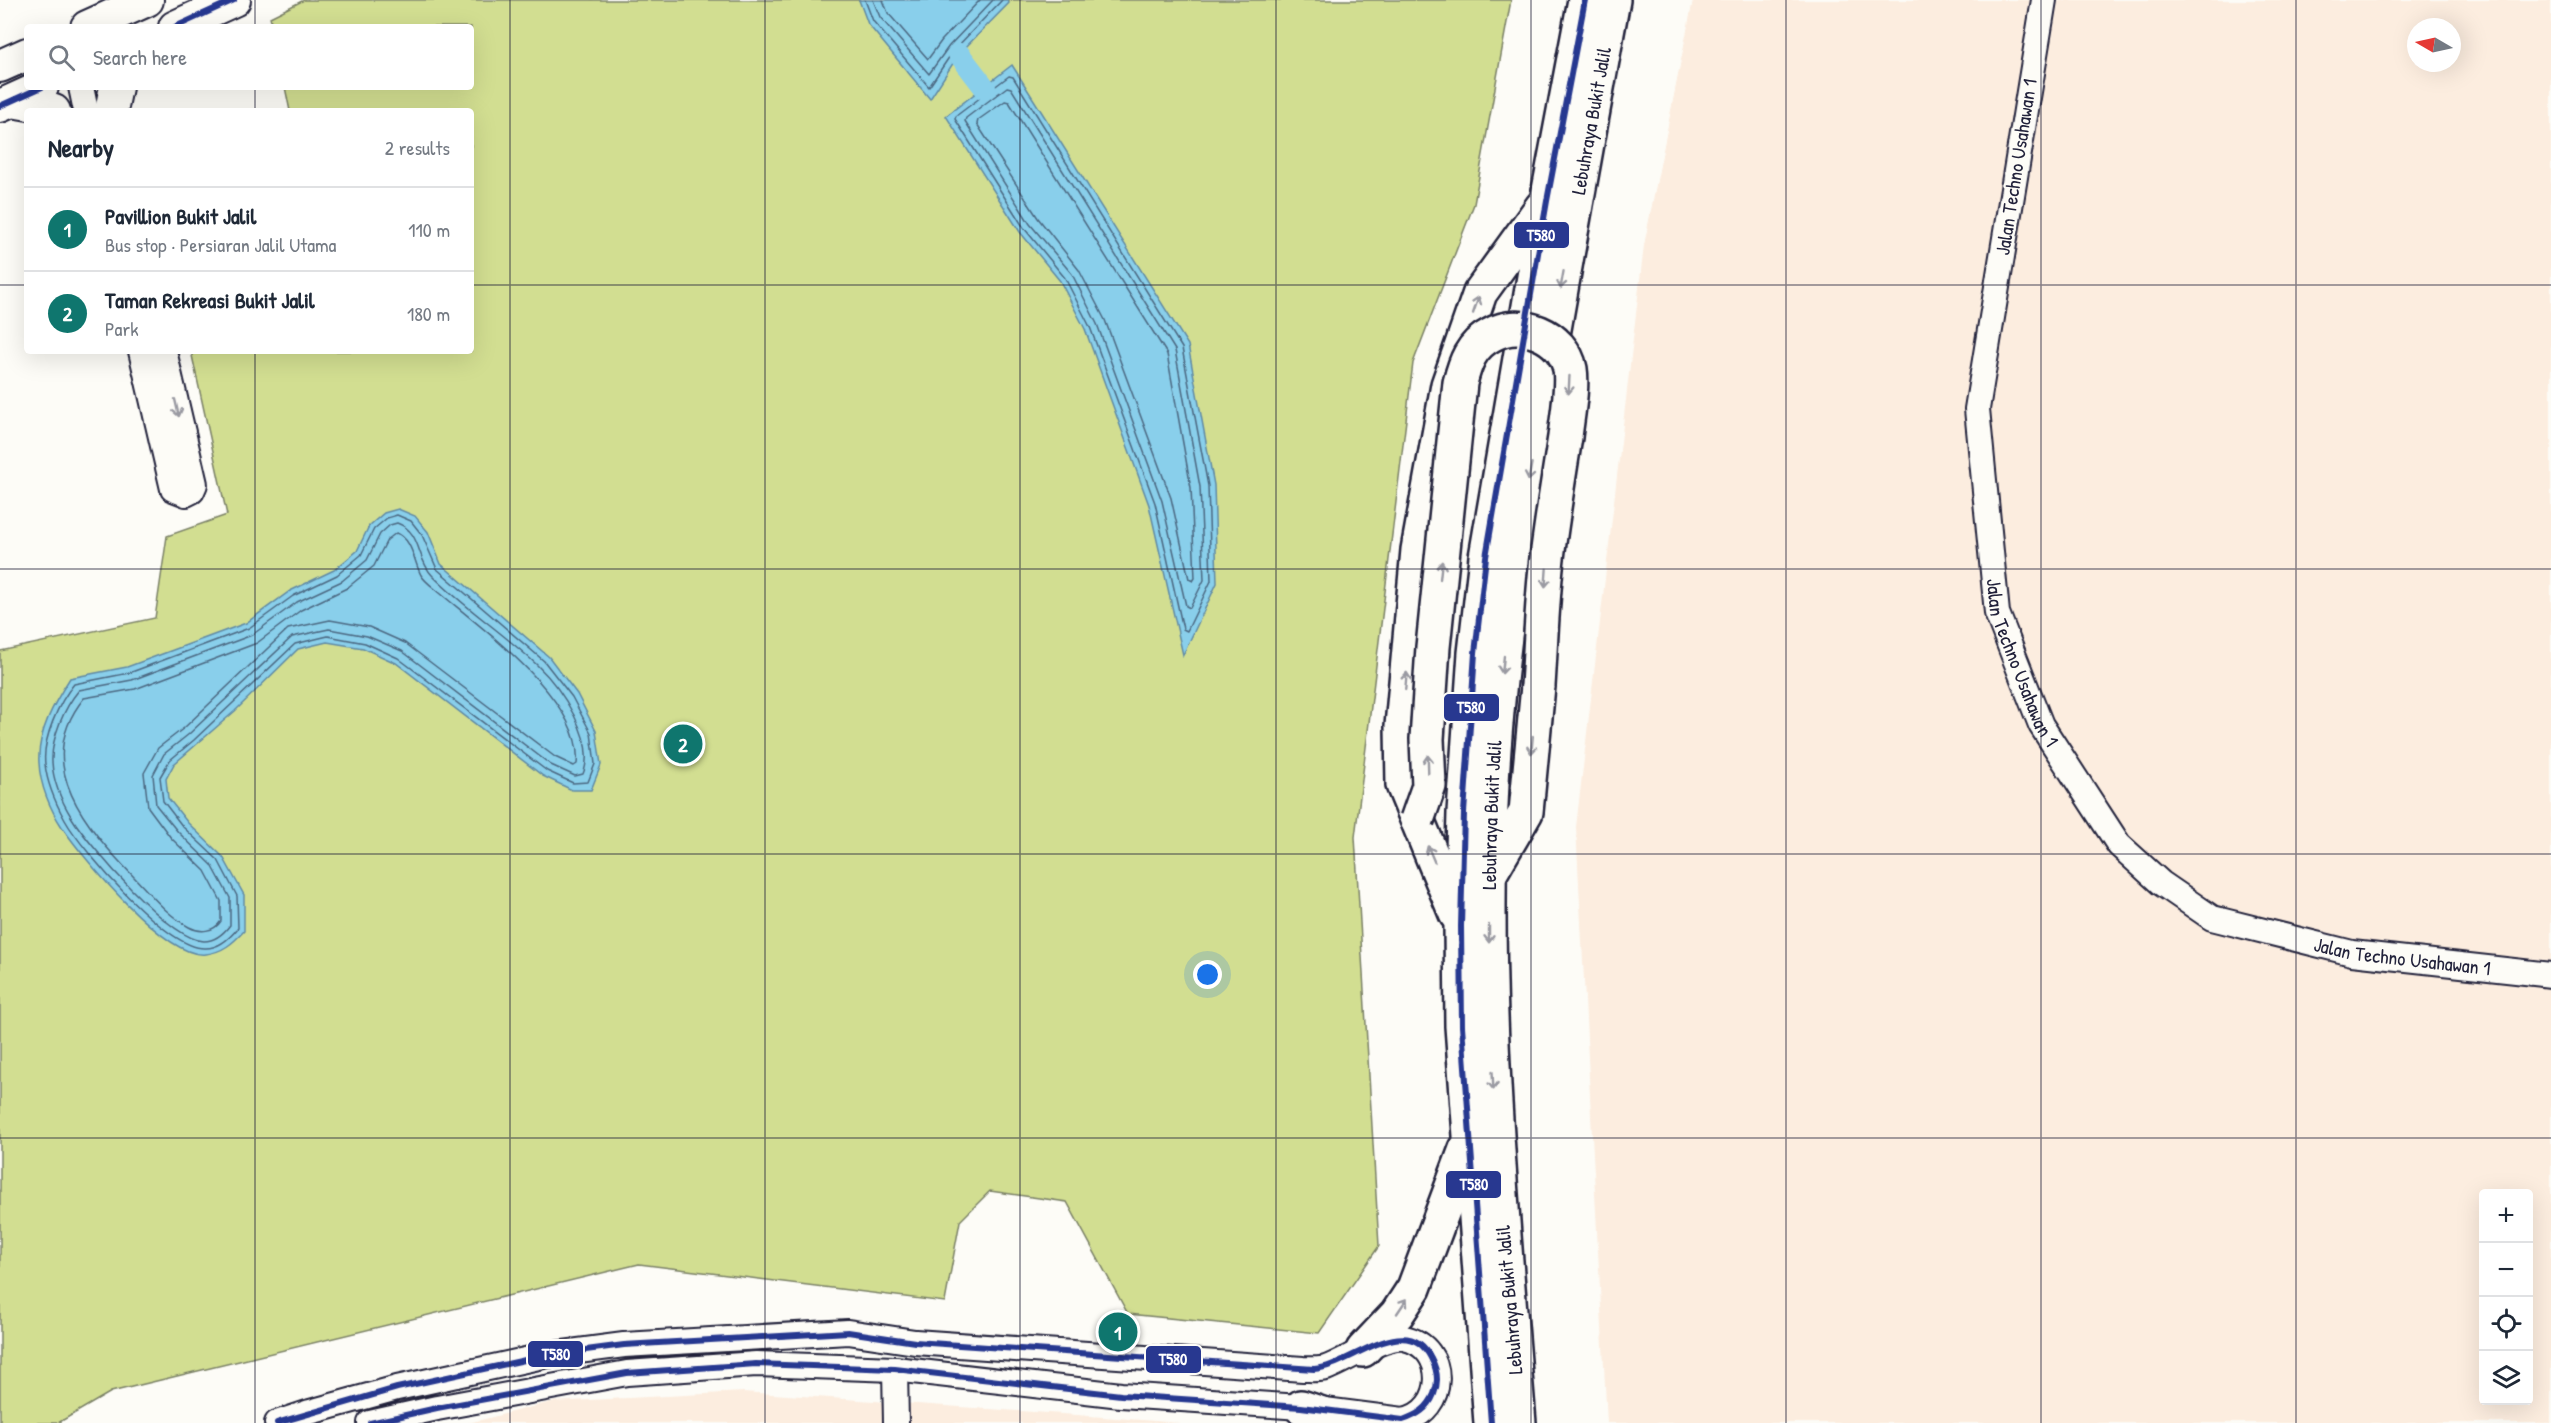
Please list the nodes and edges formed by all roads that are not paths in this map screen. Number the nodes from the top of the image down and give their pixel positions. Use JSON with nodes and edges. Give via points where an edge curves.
{"nodes":[{"id":1,"x":147,"y":0,"type":"edge"},
{"id":2,"x":185,"y":0,"type":"edge"},
{"id":3,"x":234,"y":0,"type":"edge"},
{"id":4,"x":1585,"y":0,"type":"edge"},
{"id":5,"x":1613,"y":0,"type":"edge"},
{"id":6,"x":1624,"y":0,"type":"edge"},
{"id":7,"x":2044,"y":0,"type":"edge"},
{"id":8,"x":94,"y":24,"type":"edge"},
{"id":9,"x":134,"y":24,"type":"edge"},
{"id":10,"x":182,"y":24,"type":"edge"},
{"id":11,"x":1606,"y":39,"type":"junction"},
{"id":12,"x":36,"y":90,"type":"edge"},
{"id":13,"x":82,"y":90,"type":"edge"},
{"id":14,"x":104,"y":90,"type":"edge"},
{"id":15,"x":115,"y":90,"type":"edge"},
{"id":16,"x":6,"y":104,"type":"edge"},
{"id":17,"x":46,"y":108,"type":"edge"},
{"id":18,"x":85,"y":108,"type":"edge"},
{"id":19,"x":109,"y":108,"type":"edge"},
{"id":20,"x":111,"y":108,"type":"edge"},
{"id":21,"x":1547,"y":201,"type":"junction"},
{"id":22,"x":142,"y":354,"type":"edge"},
{"id":23,"x":165,"y":354,"type":"edge"},
{"id":24,"x":1417,"y":820,"type":"junction"},
{"id":25,"x":1489,"y":875,"type":"junction"},
{"id":26,"x":1461,"y":926,"type":"junction"},
{"id":27,"x":2551,"y":975,"type":"edge"},
{"id":28,"x":1469,"y":1142,"type":"junction"},
{"id":29,"x":1363,"y":1350,"type":"junction"},
{"id":30,"x":895,"y":1369,"type":"junction"},
{"id":31,"x":428,"y":1382,"type":"junction"},
{"id":32,"x":1301,"y":1407,"type":"junction"},
{"id":33,"x":432,"y":1414,"type":"edge"},
{"id":34,"x":403,"y":1419,"type":"edge"},
{"id":35,"x":277,"y":1423,"type":"edge"},
{"id":36,"x":370,"y":1423,"type":"edge"},
{"id":37,"x":896,"y":1423,"type":"edge"},
{"id":38,"x":1349,"y":1423,"type":"edge"},
{"id":39,"x":1491,"y":1423,"type":"edge"},
{"id":40,"x":1519,"y":1423,"type":"edge"}],
"edges":[{"from":1,"to":8,"type":"main road"},
{"from":2,"to":9,"type":"main road"},
{"from":3,"to":10,"type":"main road"},
{"from":4,"to":21,"type":"highway","name":"Lebuhraya Bukit Jalil"},
{"from":5,"to":11,"type":"highway","name":"Lebuhraya Bukit Jalil"},
{"from":6,"to":11,"type":"highway"},
{"from":7,"to":27,"type":"street","name":"Jalan Techno Usahawan 1","via":[[1977,409],[1997,613],[2041,725],[2119,845],[2161,883],[2212,918],[2352,953]]},
{"from":11,"to":25,"type":"highway","name":"Lebuhraya Bukit Jalil","one_way":true,"via":[[1514,564],[1492,780]]},
{"from":12,"to":16,"type":"main road"},
{"from":13,"to":18,"type":"street"},
{"from":14,"to":19,"type":"street"},
{"from":15,"to":20,"type":"main road"},
{"from":16,"to":17,"type":"main road"},
{"from":24,"to":21,"type":"highway","one_way":true,"via":[[1403,785],[1402,726],[1418,550],[1437,435],[1448,385],[1480,293]]},
{"from":21,"to":26,"type":"highway","name":"Lebuhraya Bukit Jalil","via":[[1486,557],[1464,813]]},
{"from":23,"to":22,"type":"street","one_way":true,"via":[[195,484],[186,494],[173,489]]},
{"from":24,"to":25,"type":"highway","one_way":true,"bridge":true,"via":[[1429,786],[1427,739],[1433,647],[1460,383],[1466,362],[1477,345],[1492,334],[1512,328],[1530,330],[1549,337],[1562,348],[1570,370],[1568,414],[1548,553],[1526,812]]},
{"from":26,"to":24,"type":"highway","one_way":true},
{"from":25,"to":40,"type":"highway","name":"Lebuhraya Bukit Jalil","one_way":true,"via":[[1490,1034]]},
{"from":26,"to":28,"type":"highway","name":"Lebuhraya Bukit Jalil"},
{"from":29,"to":28,"type":"highway","one_way":true,"via":[[1397,1314],[1414,1288]]},
{"from":28,"to":39,"type":"highway","name":"Lebuhraya Bukit Jalil"},
{"from":29,"to":31,"type":"street","via":[[1324,1369],[1303,1369],[915,1342],[848,1332],[624,1344],[548,1355]]},
{"from":29,"to":32,"type":"street","via":[[1400,1337],[1428,1350],[1437,1381],[1435,1394],[1425,1410],[1402,1420]]},
{"from":30,"to":32,"type":"street","via":[[1121,1395]]},
{"from":30,"to":33,"type":"street","via":[[756,1364],[627,1373]]},
{"from":30,"to":37,"type":"street"},
{"from":31,"to":33,"type":"street"},
{"from":31,"to":35,"type":"street"},
{"from":32,"to":38,"type":"highway"},
{"from":33,"to":34,"type":"street"},
{"from":34,"to":36,"type":"street"}]}
